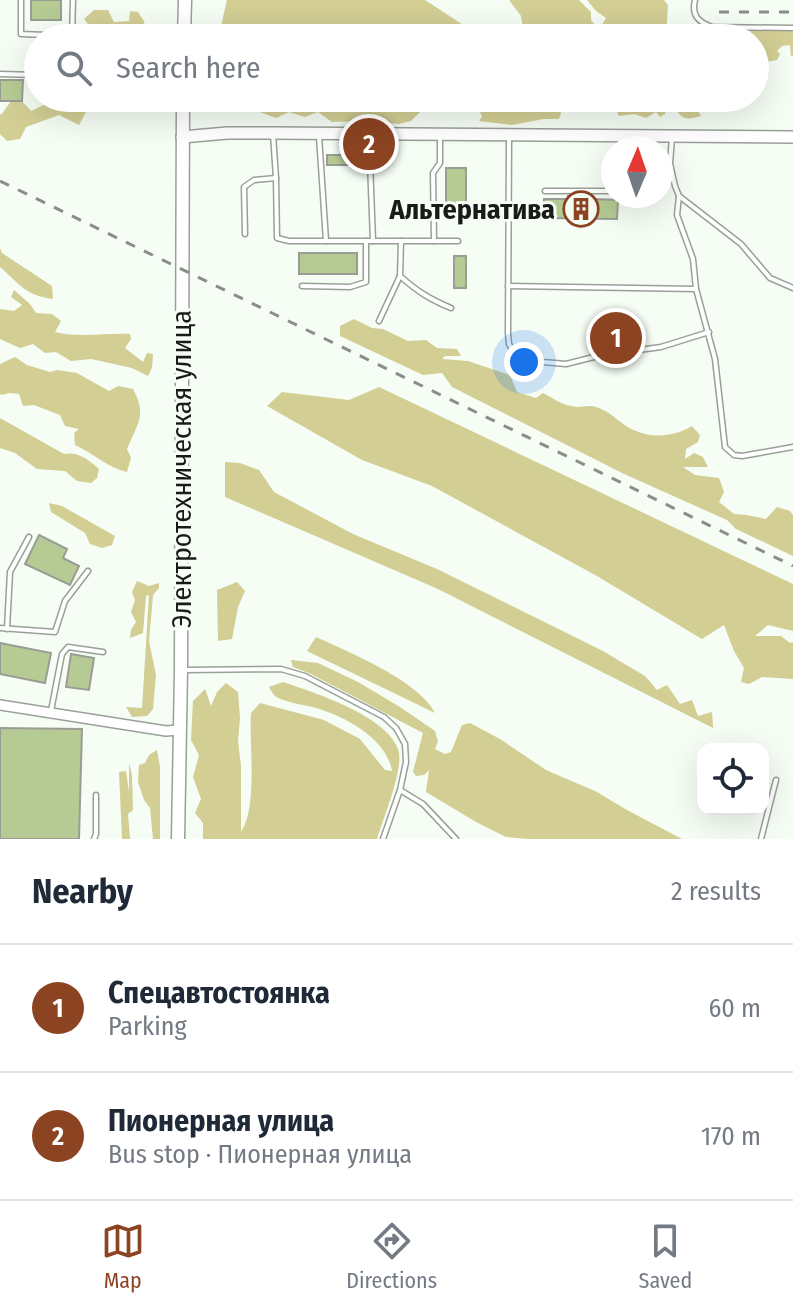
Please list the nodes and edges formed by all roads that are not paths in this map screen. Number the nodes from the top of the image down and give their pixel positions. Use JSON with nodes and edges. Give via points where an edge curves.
{"nodes":[{"id":1,"x":21,"y":0,"type":"edge"},
{"id":2,"x":73,"y":0,"type":"edge"},
{"id":3,"x":185,"y":0,"type":"edge"},
{"id":4,"x":695,"y":0,"type":"edge"},
{"id":5,"x":72,"y":24,"type":"edge"},
{"id":6,"x":184,"y":24,"type":"edge"},
{"id":7,"x":704,"y":24,"type":"edge"},
{"id":8,"x":769,"y":28,"type":"edge"},
{"id":9,"x":793,"y":28,"type":"edge"},
{"id":10,"x":24,"y":34,"type":"edge"},
{"id":11,"x":0,"y":74,"type":"edge"},
{"id":12,"x":24,"y":75,"type":"edge"},
{"id":13,"x":183,"y":112,"type":"edge"},
{"id":14,"x":273,"y":133,"type":"junction"},
{"id":15,"x":319,"y":133,"type":"junction"},
{"id":16,"x":440,"y":134,"type":"junction"},
{"id":17,"x":509,"y":134,"type":"junction"},
{"id":18,"x":673,"y":135,"type":"joint"},
{"id":19,"x":182,"y":137,"type":"junction"},
{"id":20,"x":793,"y":137,"type":"edge"},
{"id":21,"x":370,"y":162,"type":"dead end"},
{"id":22,"x":673,"y":177,"type":"edge"},
{"id":23,"x":276,"y":178,"type":"junction"},
{"id":24,"x":545,"y":191,"type":"dead end"},
{"id":25,"x":601,"y":191,"type":"edge"},
{"id":26,"x":679,"y":196,"type":"junction"},
{"id":27,"x":245,"y":234,"type":"dead end"},
{"id":28,"x":326,"y":241,"type":"junction"},
{"id":29,"x":370,"y":241,"type":"junction"},
{"id":30,"x":401,"y":241,"type":"junction"},
{"id":31,"x":434,"y":241,"type":"junction"},
{"id":32,"x":458,"y":241,"type":"dead end"},
{"id":33,"x":400,"y":276,"type":"junction"},
{"id":34,"x":302,"y":286,"type":"dead end"},
{"id":35,"x":508,"y":286,"type":"junction"},
{"id":36,"x":793,"y":288,"type":"edge"},
{"id":37,"x":696,"y":289,"type":"junction"},
{"id":38,"x":451,"y":308,"type":"dead end"},
{"id":39,"x":379,"y":321,"type":"dead end"},
{"id":40,"x":709,"y":332,"type":"junction"},
{"id":41,"x":793,"y":447,"type":"edge"},
{"id":42,"x":29,"y":537,"type":"dead end"},
{"id":43,"x":88,"y":571,"type":"dead end"},
{"id":44,"x":0,"y":628,"type":"edge"},
{"id":45,"x":7,"y":629,"type":"junction"},
{"id":46,"x":103,"y":652,"type":"dead end"},
{"id":47,"x":181,"y":670,"type":"junction"},
{"id":48,"x":0,"y":705,"type":"edge"},
{"id":49,"x":50,"y":713,"type":"junction"},
{"id":50,"x":179,"y":730,"type":"junction"},
{"id":51,"x":776,"y":780,"type":"dead end"},
{"id":52,"x":400,"y":790,"type":"junction"},
{"id":53,"x":96,"y":795,"type":"dead end"},
{"id":54,"x":94,"y":839,"type":"edge"},
{"id":55,"x":178,"y":839,"type":"edge"},
{"id":56,"x":383,"y":839,"type":"edge"},
{"id":57,"x":456,"y":839,"type":"edge"},
{"id":58,"x":761,"y":839,"type":"edge"}],
"edges":[{"from":1,"to":10,"type":"lane"},
{"from":2,"to":5,"type":"lane"},
{"from":3,"to":6,"type":"main road"},
{"from":4,"to":7,"type":"lane","via":[[696,18]]},
{"from":8,"to":9,"type":"lane"},
{"from":11,"to":12,"type":"lane"},
{"from":13,"to":19,"type":"main road","name":"Электротехническая улица"},
{"from":14,"to":15,"type":"street"},
{"from":14,"to":19,"type":"street"},
{"from":14,"to":23,"type":"lane"},
{"from":15,"to":16,"type":"street"},
{"from":15,"to":28,"type":"lane"},
{"from":16,"to":17,"type":"street"},
{"from":16,"to":31,"type":"lane","via":[[440,163],[433,173]]},
{"from":17,"to":18,"type":"street"},
{"from":17,"to":35,"type":"lane"},
{"from":18,"to":20,"type":"street"},
{"from":19,"to":47,"type":"main road","name":"Электротехническая улица"},
{"from":21,"to":29,"type":"lane"},
{"from":22,"to":26,"type":"lane"},
{"from":23,"to":27,"type":"lane","via":[[254,180],[244,187]]},
{"from":23,"to":28,"type":"lane","via":[[277,238]]},
{"from":24,"to":25,"type":"lane"},
{"from":26,"to":36,"type":"lane","via":[[741,244],[770,278]]},
{"from":26,"to":37,"type":"lane","via":[[677,215],[693,259]]},
{"from":28,"to":29,"type":"lane"},
{"from":29,"to":30,"type":"lane"},
{"from":29,"to":34,"type":"lane","via":[[366,282]]},
{"from":30,"to":31,"type":"lane"},
{"from":30,"to":33,"type":"lane"},
{"from":31,"to":32,"type":"lane"},
{"from":33,"to":38,"type":"lane"},
{"from":33,"to":39,"type":"lane"},
{"from":35,"to":37,"type":"lane"},
{"from":35,"to":40,"type":"lane","via":[[509,344],[529,360],[573,363]]},
{"from":37,"to":40,"type":"lane"},
{"from":40,"to":41,"type":"lane","via":[[725,447],[742,456]]},
{"from":42,"to":45,"type":"lane","via":[[10,572]]},
{"from":43,"to":45,"type":"lane","via":[[65,601],[55,632]]},
{"from":44,"to":45,"type":"lane"},
{"from":46,"to":49,"type":"lane","via":[[68,647]]},
{"from":47,"to":50,"type":"main road","name":"Электротехническая улица"},
{"from":47,"to":52,"type":"lane","via":[[281,669],[384,717],[405,744]]},
{"from":48,"to":49,"type":"street"},
{"from":49,"to":50,"type":"street"},
{"from":50,"to":55,"type":"main road","name":"Электротехническая улица"},
{"from":51,"to":58,"type":"lane"},
{"from":52,"to":56,"type":"lane"},
{"from":52,"to":57,"type":"lane","via":[[423,804]]},
{"from":53,"to":54,"type":"lane"}]}
